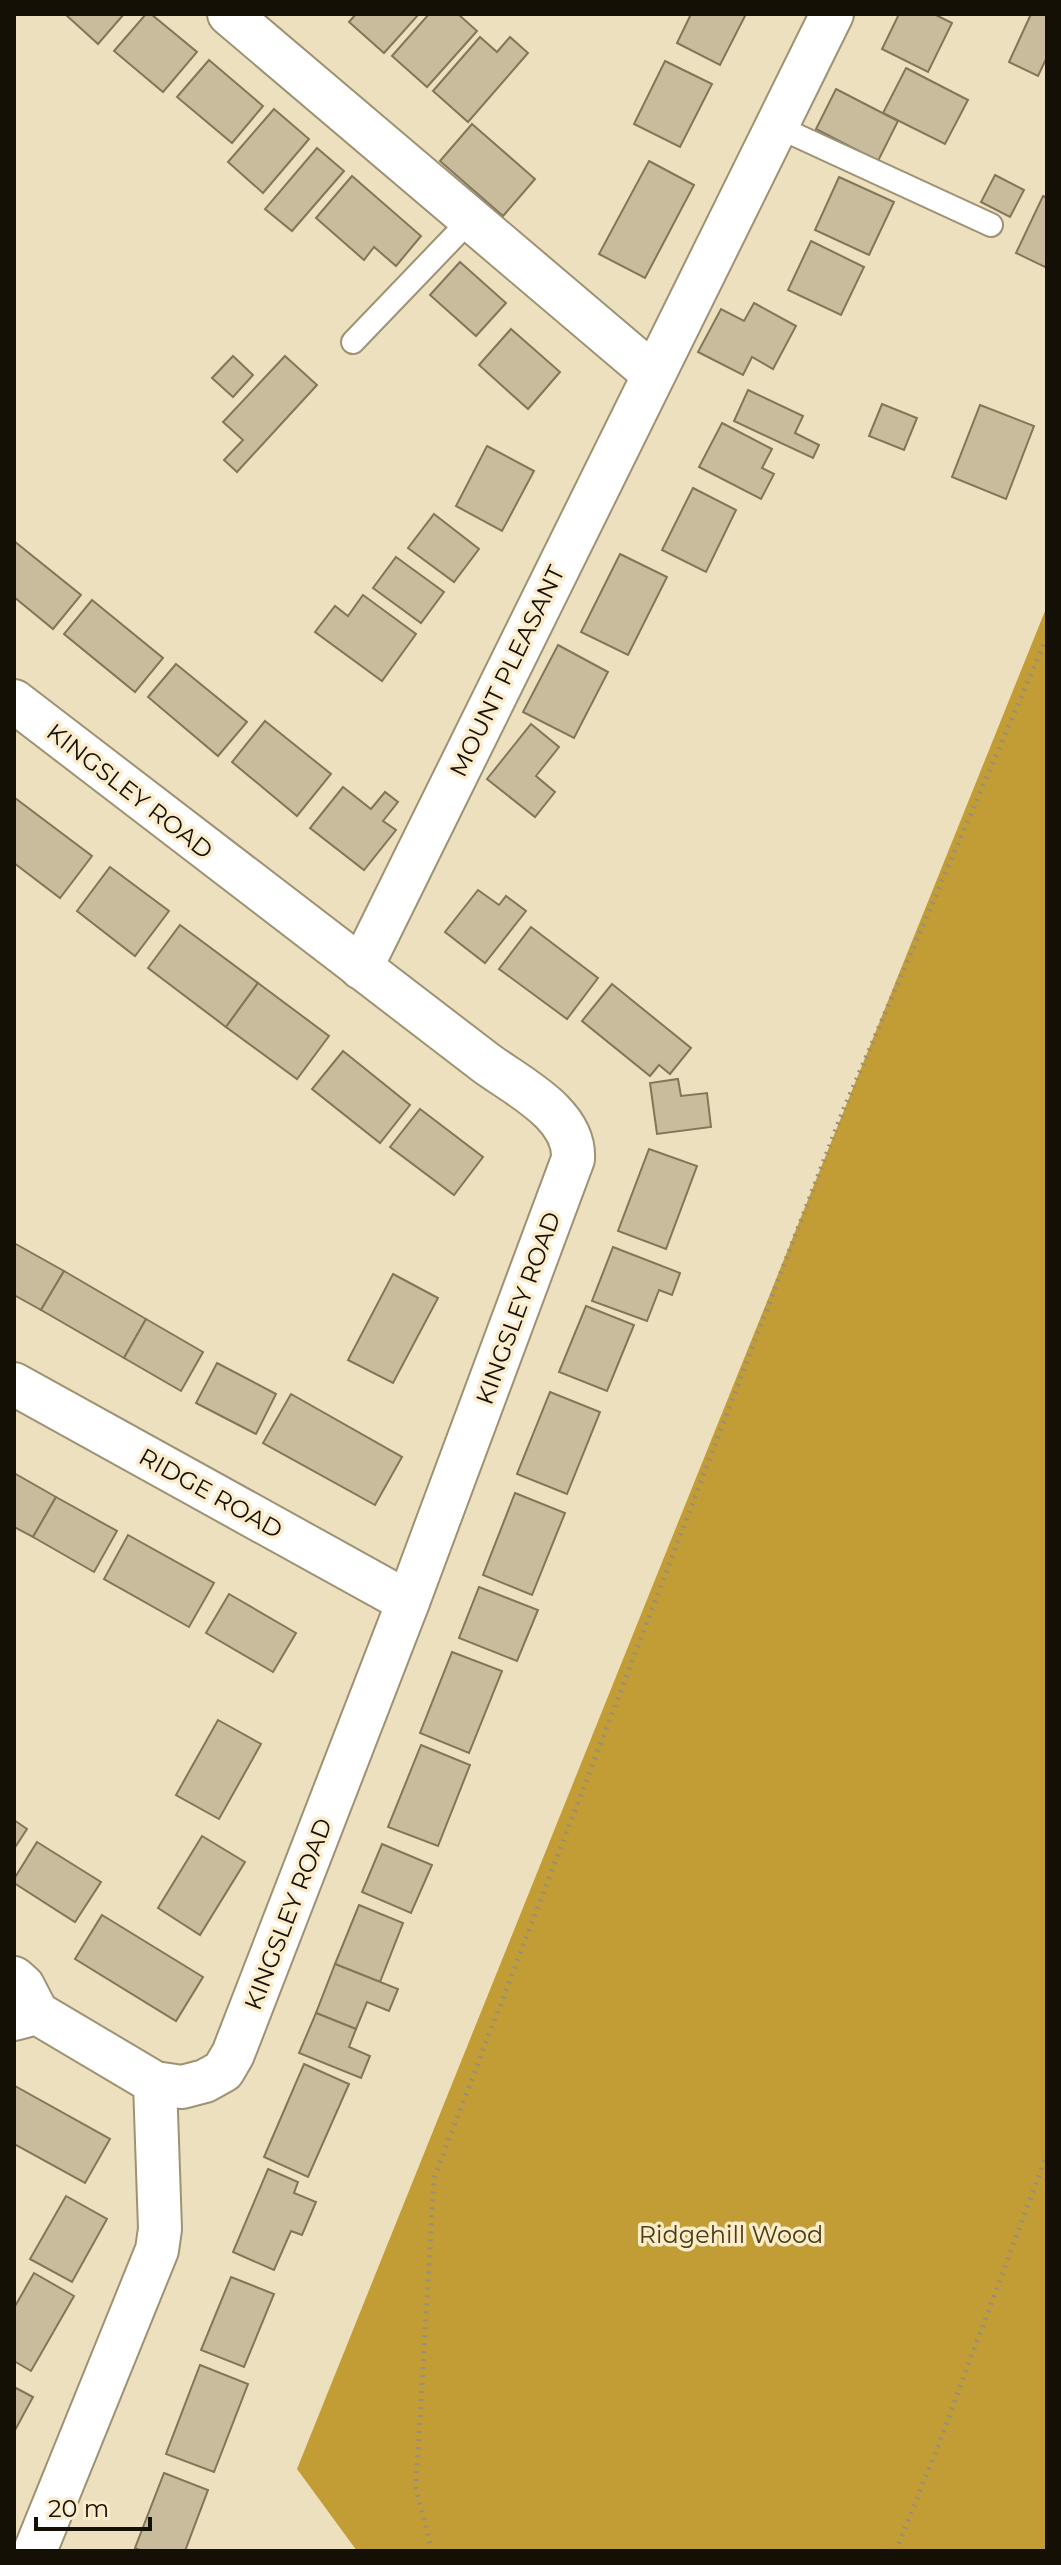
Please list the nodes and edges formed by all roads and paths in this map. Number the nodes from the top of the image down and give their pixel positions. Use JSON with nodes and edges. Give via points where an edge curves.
{"nodes":[{"id":1,"x":229,"y":14,"type":"edge"},
{"id":2,"x":832,"y":14,"type":"edge"},
{"id":3,"x":776,"y":126,"type":"junction"},
{"id":4,"x":471,"y":219,"type":"junction"},
{"id":5,"x":991,"y":225,"type":"dead end"},
{"id":6,"x":353,"y":342,"type":"dead end"},
{"id":7,"x":653,"y":374,"type":"junction"},
{"id":8,"x":1047,"y":637,"type":"edge"},
{"id":9,"x":14,"y":701,"type":"edge"},
{"id":10,"x":361,"y":968,"type":"junction"},
{"id":11,"x":14,"y":1384,"type":"edge"},
{"id":12,"x":408,"y":1602,"type":"junction"},
{"id":13,"x":14,"y":1978,"type":"edge"},
{"id":14,"x":26,"y":2016,"type":"edge"},
{"id":15,"x":155,"y":2083,"type":"junction"},
{"id":16,"x":1047,"y":2154,"type":"edge"},
{"id":17,"x":35,"y":2551,"type":"edge"},
{"id":18,"x":432,"y":2551,"type":"edge"},
{"id":19,"x":896,"y":2551,"type":"edge"}],
"edges":[{"from":1,"to":4,"type":"street"},
{"from":2,"to":3,"type":"street","name":"MOUNT PLEASANT"},
{"from":3,"to":5,"type":"lane"},
{"from":3,"to":7,"type":"street","name":"MOUNT PLEASANT"},
{"from":4,"to":6,"type":"lane"},
{"from":4,"to":7,"type":"street"},
{"from":7,"to":10,"type":"street","name":"MOUNT PLEASANT"},
{"from":8,"to":18,"type":"path","via":[[843,1111],[434,2178],[416,2488]]},
{"from":9,"to":10,"type":"street","name":"KINGSLEY ROAD"},
{"from":10,"to":12,"type":"street","name":"KINGSLEY ROAD","via":[[552,1111],[574,1145]]},
{"from":11,"to":12,"type":"street","name":"RIDGE ROAD"},
{"from":12,"to":15,"type":"street","name":"KINGSLEY ROAD","via":[[233,2054],[223,2071],[205,2081],[182,2087]]},
{"from":13,"to":14,"type":"street","via":[[23,1986]]},
{"from":14,"to":15,"type":"street"},
{"from":15,"to":17,"type":"street","via":[[157,2250]]},
{"from":16,"to":19,"type":"path"}]}
